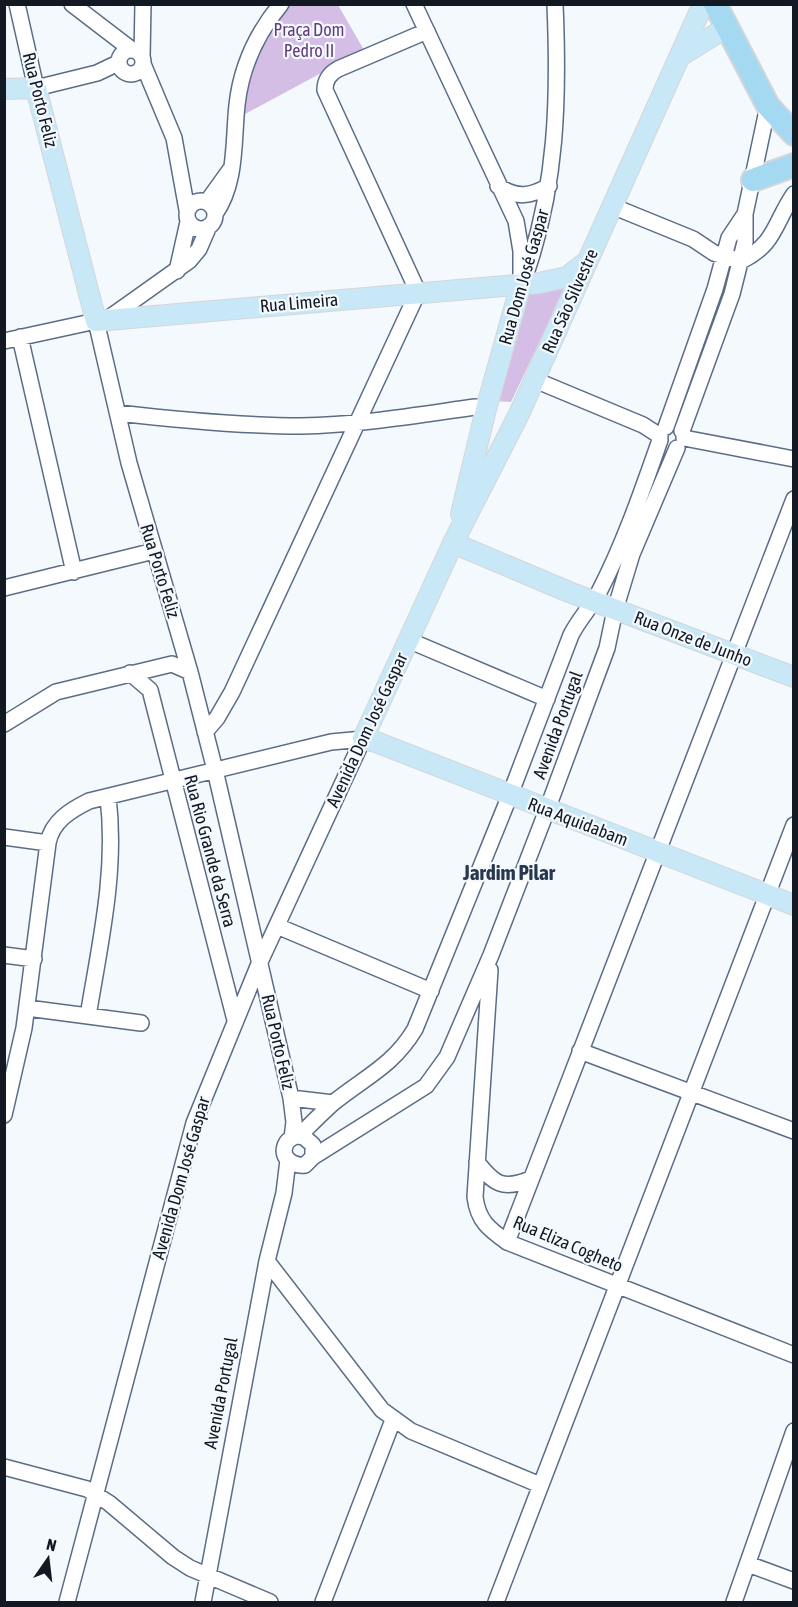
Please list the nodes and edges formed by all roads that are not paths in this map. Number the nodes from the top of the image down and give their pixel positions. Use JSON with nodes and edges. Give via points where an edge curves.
{"nodes":[{"id":1,"x":17,"y":4,"type":"edge"},
{"id":2,"x":72,"y":4,"type":"edge"},
{"id":3,"x":142,"y":4,"type":"edge"},
{"id":4,"x":281,"y":4,"type":"edge"},
{"id":5,"x":414,"y":4,"type":"edge"},
{"id":6,"x":555,"y":4,"type":"edge"},
{"id":7,"x":703,"y":4,"type":"edge"},
{"id":8,"x":716,"y":4,"type":"edge"},
{"id":9,"x":729,"y":4,"type":"edge"},
{"id":10,"x":727,"y":27,"type":"junction"},
{"id":11,"x":427,"y":31,"type":"junction"},
{"id":12,"x":682,"y":55,"type":"junction"},
{"id":13,"x":130,"y":63,"type":"junction"},
{"id":14,"x":4,"y":88,"type":"edge"},
{"id":15,"x":36,"y":88,"type":"junction"},
{"id":16,"x":770,"y":97,"type":"junction"},
{"id":17,"x":794,"y":116,"type":"edge"},
{"id":18,"x":794,"y":134,"type":"edge"},
{"id":19,"x":794,"y":165,"type":"edge"},
{"id":20,"x":753,"y":180,"type":"junction"},
{"id":21,"x":184,"y":183,"type":"junction"},
{"id":22,"x":498,"y":186,"type":"junction"},
{"id":23,"x":549,"y":186,"type":"junction"},
{"id":24,"x":794,"y":194,"type":"edge"},
{"id":25,"x":612,"y":206,"type":"junction"},
{"id":26,"x":208,"y":211,"type":"junction"},
{"id":27,"x":745,"y":214,"type":"junction"},
{"id":28,"x":188,"y":216,"type":"junction"},
{"id":29,"x":729,"y":238,"type":"junction"},
{"id":30,"x":693,"y":239,"type":"junction"},
{"id":31,"x":745,"y":242,"type":"junction"},
{"id":32,"x":724,"y":256,"type":"junction"},
{"id":33,"x":741,"y":261,"type":"junction"},
{"id":34,"x":177,"y":271,"type":"junction"},
{"id":35,"x":521,"y":284,"type":"junction"},
{"id":36,"x":570,"y":285,"type":"junction"},
{"id":37,"x":418,"y":292,"type":"junction"},
{"id":38,"x":101,"y":321,"type":"junction"},
{"id":39,"x":9,"y":342,"type":"edge"},
{"id":40,"x":535,"y":380,"type":"junction"},
{"id":41,"x":486,"y":409,"type":"junction"},
{"id":42,"x":118,"y":413,"type":"junction"},
{"id":43,"x":519,"y":414,"type":"junction"},
{"id":44,"x":357,"y":423,"type":"junction"},
{"id":45,"x":662,"y":433,"type":"junction"},
{"id":46,"x":681,"y":439,"type":"junction"},
{"id":47,"x":794,"y":459,"type":"edge"},
{"id":48,"x":794,"y":500,"type":"edge"},
{"id":49,"x":453,"y":543,"type":"junction"},
{"id":50,"x":154,"y":551,"type":"junction"},
{"id":51,"x":74,"y":572,"type":"junction"},
{"id":52,"x":4,"y":588,"type":"edge"},
{"id":53,"x":593,"y":601,"type":"junction"},
{"id":54,"x":615,"y":610,"type":"junction"},
{"id":55,"x":181,"y":640,"type":"junction"},
{"id":56,"x":408,"y":640,"type":"junction"},
{"id":57,"x":736,"y":654,"type":"junction"},
{"id":58,"x":168,"y":665,"type":"junction"},
{"id":59,"x":190,"y":672,"type":"junction"},
{"id":60,"x":130,"y":674,"type":"junction"},
{"id":61,"x":794,"y":677,"type":"edge"},
{"id":62,"x":150,"y":690,"type":"junction"},
{"id":63,"x":547,"y":699,"type":"junction"},
{"id":64,"x":6,"y":720,"type":"edge"},
{"id":65,"x":205,"y":732,"type":"junction"},
{"id":66,"x":363,"y":739,"type":"junction"},
{"id":67,"x":215,"y":770,"type":"junction"},
{"id":68,"x":172,"y":781,"type":"junction"},
{"id":69,"x":510,"y":795,"type":"junction"},
{"id":70,"x":108,"y":796,"type":"junction"},
{"id":71,"x":548,"y":810,"type":"junction"},
{"id":72,"x":794,"y":825,"type":"edge"},
{"id":73,"x":4,"y":837,"type":"edge"},
{"id":74,"x":48,"y":843,"type":"junction"},
{"id":75,"x":657,"y":852,"type":"junction"},
{"id":76,"x":767,"y":894,"type":"junction"},
{"id":77,"x":794,"y":905,"type":"edge"},
{"id":78,"x":277,"y":926,"type":"junction"},
{"id":79,"x":4,"y":955,"type":"edge"},
{"id":80,"x":491,"y":955,"type":"junction"},
{"id":81,"x":34,"y":959,"type":"junction"},
{"id":82,"x":259,"y":964,"type":"junction"},
{"id":83,"x":431,"y":991,"type":"junction"},
{"id":84,"x":27,"y":1008,"type":"junction"},
{"id":85,"x":467,"y":1011,"type":"junction"},
{"id":86,"x":88,"y":1016,"type":"junction"},
{"id":87,"x":235,"y":1020,"type":"junction"},
{"id":88,"x":141,"y":1023,"type":"dead end"},
{"id":89,"x":485,"y":1027,"type":"junction"},
{"id":90,"x":580,"y":1051,"type":"junction"},
{"id":91,"x":690,"y":1091,"type":"junction"},
{"id":92,"x":291,"y":1098,"type":"junction"},
{"id":93,"x":333,"y":1103,"type":"junction"},
{"id":94,"x":4,"y":1115,"type":"edge"},
{"id":95,"x":794,"y":1131,"type":"edge"},
{"id":96,"x":295,"y":1137,"type":"junction"},
{"id":97,"x":288,"y":1160,"type":"junction"},
{"id":98,"x":309,"y":1161,"type":"junction"},
{"id":99,"x":477,"y":1162,"type":"junction"},
{"id":100,"x":531,"y":1179,"type":"junction"},
{"id":101,"x":284,"y":1193,"type":"junction"},
{"id":102,"x":507,"y":1242,"type":"junction"},
{"id":103,"x":267,"y":1261,"type":"junction"},
{"id":104,"x":616,"y":1286,"type":"junction"},
{"id":105,"x":794,"y":1355,"type":"edge"},
{"id":106,"x":393,"y":1420,"type":"junction"},
{"id":107,"x":794,"y":1431,"type":"edge"},
{"id":108,"x":4,"y":1467,"type":"edge"},
{"id":109,"x":540,"y":1485,"type":"junction"},
{"id":110,"x":95,"y":1493,"type":"junction"},
{"id":111,"x":748,"y":1564,"type":"junction"},
{"id":112,"x":207,"y":1577,"type":"junction"},
{"id":113,"x":794,"y":1581,"type":"edge"},
{"id":114,"x":67,"y":1602,"type":"edge"},
{"id":115,"x":203,"y":1602,"type":"edge"},
{"id":116,"x":270,"y":1602,"type":"edge"},
{"id":117,"x":322,"y":1602,"type":"edge"},
{"id":118,"x":496,"y":1602,"type":"edge"},
{"id":119,"x":734,"y":1602,"type":"edge"}],
"edges":[{"from":1,"to":15,"type":"street","name":"Rua Porto Feliz"},
{"from":2,"to":13,"type":"street","via":[[105,29]]},
{"from":3,"to":13,"type":"street"},
{"from":4,"to":26,"type":"street","via":[[258,38],[244,71],[237,102],[232,168]]},
{"from":5,"to":11,"type":"street"},
{"from":6,"to":23,"type":"street","name":"Rua Dom José Gaspar","via":[[556,123]]},
{"from":7,"to":12,"type":"main road","name":"Rua São Silvestre"},
{"from":8,"to":10,"type":"highway"},
{"from":9,"to":16,"type":"highway"},
{"from":10,"to":12,"type":"main road"},
{"from":10,"to":16,"type":"highway"},
{"from":11,"to":22,"type":"street"},
{"from":11,"to":37,"type":"street","via":[[338,69],[325,84]]},
{"from":12,"to":25,"type":"main road","name":"Rua São Silvestre"},
{"from":13,"to":15,"type":"street"},
{"from":13,"to":21,"type":"street","via":[[157,95],[174,138]]},
{"from":14,"to":15,"type":"main road"},
{"from":15,"to":38,"type":"main road","name":"Rua Porto Feliz"},
{"from":16,"to":17,"type":"highway"},
{"from":16,"to":18,"type":"highway"},
{"from":16,"to":20,"type":"street","name":"Avenida Portugal"},
{"from":19,"to":20,"type":"highway"},
{"from":20,"to":27,"type":"street","name":"Avenida Portugal"},
{"from":21,"to":26,"type":"street"},
{"from":21,"to":28,"type":"street"},
{"from":22,"to":23,"type":"street","via":[[506,192],[527,196]]},
{"from":22,"to":35,"type":"street","via":[[519,234]]},
{"from":23,"to":35,"type":"street","name":"Rua Dom José Gaspar","via":[[536,243]]},
{"from":24,"to":33,"type":"street","via":[[770,239],[759,252]]},
{"from":25,"to":30,"type":"street"},
{"from":25,"to":36,"type":"main road","name":"Rua São Silvestre","via":[[587,261]]},
{"from":26,"to":28,"type":"street","via":[[193,203]]},
{"from":26,"to":28,"type":"street","via":[[195,229]]},
{"from":26,"to":34,"type":"street","via":[[195,254]]},
{"from":27,"to":29,"type":"street","name":"Avenida Portugal"},
{"from":27,"to":31,"type":"street","name":"Avenida Portugal"},
{"from":28,"to":34,"type":"street"},
{"from":29,"to":30,"type":"street"},
{"from":29,"to":31,"type":"street"},
{"from":29,"to":32,"type":"street","name":"Avenida Portugal"},
{"from":30,"to":32,"type":"street"},
{"from":31,"to":33,"type":"street","name":"Avenida Portugal"},
{"from":32,"to":33,"type":"street"},
{"from":32,"to":45,"type":"street","name":"Avenida Portugal","via":[[716,289]]},
{"from":33,"to":46,"type":"street","name":"Avenida Portugal"},
{"from":34,"to":38,"type":"street"},
{"from":35,"to":36,"type":"main road","name":"Rua Limeira"},
{"from":35,"to":37,"type":"main road","name":"Rua Limeira"},
{"from":35,"to":41,"type":"main road","name":"Rua Dom José Gaspar"},
{"from":36,"to":40,"type":"main road","name":"Rua São Silvestre"},
{"from":37,"to":38,"type":"main road","name":"Rua Limeira"},
{"from":37,"to":44,"type":"street"},
{"from":38,"to":39,"type":"street","name":"Rua Limeira"},
{"from":38,"to":42,"type":"street","name":"Rua Porto Feliz"},
{"from":39,"to":51,"type":"street"},
{"from":40,"to":43,"type":"main road","name":"Rua São Silvestre"},
{"from":40,"to":45,"type":"street"},
{"from":41,"to":43,"type":"main road"},
{"from":41,"to":44,"type":"street","via":[[475,407]]},
{"from":41,"to":49,"type":"main road","name":"Rua Dom José Gaspar"},
{"from":42,"to":44,"type":"street","via":[[260,425]]},
{"from":42,"to":50,"type":"street","name":"Rua Porto Feliz"},
{"from":43,"to":49,"type":"main road","name":"Rua São Silvestre"},
{"from":44,"to":65,"type":"street","via":[[232,692]]},
{"from":45,"to":46,"type":"street","via":[[673,425]]},
{"from":45,"to":46,"type":"street","via":[[669,448]]},
{"from":45,"to":53,"type":"street","name":"Avenida Portugal","via":[[615,559]]},
{"from":46,"to":47,"type":"street"},
{"from":46,"to":54,"type":"street","name":"Avenida Portugal","via":[[640,531]]},
{"from":48,"to":57,"type":"street"},
{"from":49,"to":53,"type":"main road","name":"Rua Onze de Junho"},
{"from":49,"to":56,"type":"main road","name":"Avenida Dom José Gaspar"},
{"from":50,"to":51,"type":"street"},
{"from":50,"to":55,"type":"street","name":"Rua Porto Feliz"},
{"from":51,"to":52,"type":"street"},
{"from":53,"to":54,"type":"main road","name":"Rua Onze de Junho"},
{"from":53,"to":63,"type":"street","name":"Avenida Portugal","via":[[576,624]]},
{"from":54,"to":57,"type":"main road","name":"Rua Onze de Junho"},
{"from":54,"to":71,"type":"street","name":"Avenida Portugal","via":[[608,648]]},
{"from":55,"to":58,"type":"street"},
{"from":55,"to":59,"type":"street","name":"Rua Porto Feliz"},
{"from":56,"to":63,"type":"street"},
{"from":56,"to":66,"type":"main road","name":"Avenida Dom José Gaspar"},
{"from":57,"to":61,"type":"main road","name":"Rua Onze de Junho"},
{"from":57,"to":75,"type":"street"},
{"from":58,"to":59,"type":"street"},
{"from":58,"to":60,"type":"street"},
{"from":58,"to":62,"type":"street"},
{"from":59,"to":65,"type":"street","name":"Rua Porto Feliz"},
{"from":60,"to":62,"type":"street"},
{"from":60,"to":64,"type":"street","via":[[56,692]]},
{"from":62,"to":68,"type":"street","name":"Rua Rio Grande da Serra"},
{"from":63,"to":69,"type":"street","name":"Avenida Portugal"},
{"from":65,"to":67,"type":"street","name":"Rua Porto Feliz"},
{"from":66,"to":67,"type":"street","via":[[331,742]]},
{"from":66,"to":69,"type":"main road","name":"Rua Aquidabam"},
{"from":66,"to":78,"type":"street","name":"Avenida Dom José Gaspar"},
{"from":67,"to":68,"type":"street"},
{"from":67,"to":82,"type":"street","name":"Rua Porto Feliz"},
{"from":68,"to":70,"type":"street"},
{"from":68,"to":87,"type":"street","name":"Rua Rio Grande da Serra"},
{"from":69,"to":71,"type":"main road","name":"Rua Aquidabam"},
{"from":69,"to":83,"type":"street","name":"Avenida Portugal"},
{"from":70,"to":74,"type":"street","via":[[89,801],[63,817],[54,826]]},
{"from":70,"to":86,"type":"street","via":[[111,864]]},
{"from":71,"to":75,"type":"main road","name":"Rua Aquidabam"},
{"from":71,"to":80,"type":"street","name":"Avenida Portugal"},
{"from":72,"to":76,"type":"street"},
{"from":73,"to":74,"type":"street"},
{"from":74,"to":81,"type":"street"},
{"from":75,"to":76,"type":"main road","name":"Rua Aquidabam"},
{"from":75,"to":90,"type":"street"},
{"from":76,"to":77,"type":"main road","name":"Rua Aquidabam"},
{"from":76,"to":91,"type":"street"},
{"from":78,"to":82,"type":"street","name":"Avenida Dom José Gaspar"},
{"from":78,"to":83,"type":"street"},
{"from":79,"to":81,"type":"street"},
{"from":80,"to":85,"type":"street","name":"Avenida Portugal"},
{"from":80,"to":89,"type":"street","name":"Rua Eliza Cogheto"},
{"from":81,"to":84,"type":"street"},
{"from":82,"to":87,"type":"street","name":"Avenida Dom José Gaspar"},
{"from":82,"to":92,"type":"street","name":"Rua Porto Feliz"},
{"from":83,"to":93,"type":"street","name":"Avenida Portugal","via":[[403,1049],[387,1066]]},
{"from":84,"to":86,"type":"street"},
{"from":84,"to":94,"type":"street"},
{"from":85,"to":89,"type":"street"},
{"from":85,"to":98,"type":"street","name":"Avenida Portugal","via":[[447,1058],[426,1086]]},
{"from":86,"to":88,"type":"street"},
{"from":87,"to":110,"type":"street","name":"Avenida Dom José Gaspar","via":[[185,1153]]},
{"from":89,"to":99,"type":"street","name":"Rua Eliza Cogheto"},
{"from":90,"to":91,"type":"street"},
{"from":90,"to":100,"type":"street"},
{"from":91,"to":95,"type":"street"},
{"from":91,"to":104,"type":"street"},
{"from":92,"to":93,"type":"street"},
{"from":92,"to":96,"type":"street","name":"Rua Porto Feliz"},
{"from":93,"to":96,"type":"street","name":"Avenida Portugal"},
{"from":96,"to":97,"type":"street","via":[[285,1148]]},
{"from":96,"to":98,"type":"street","via":[[310,1140],[313,1145]]},
{"from":97,"to":98,"type":"street","via":[[292,1164]]},
{"from":97,"to":101,"type":"street","name":"Avenida Portugal"},
{"from":98,"to":101,"type":"street","name":"Avenida Portugal"},
{"from":99,"to":100,"type":"street","via":[[498,1183],[515,1186]]},
{"from":99,"to":102,"type":"street","name":"Rua Eliza Cogheto","via":[[477,1213],[485,1226]]},
{"from":100,"to":102,"type":"street"},
{"from":101,"to":103,"type":"street","name":"Avenida Portugal"},
{"from":102,"to":104,"type":"street","name":"Rua Eliza Cogheto"},
{"from":103,"to":106,"type":"street"},
{"from":103,"to":112,"type":"street","name":"Avenida Portugal"},
{"from":104,"to":105,"type":"street","name":"Rua Eliza Cogheto"},
{"from":104,"to":109,"type":"street"},
{"from":106,"to":109,"type":"street"},
{"from":106,"to":117,"type":"street"},
{"from":107,"to":111,"type":"street"},
{"from":108,"to":110,"type":"street"},
{"from":109,"to":118,"type":"street"},
{"from":110,"to":112,"type":"street","via":[[173,1557]]},
{"from":110,"to":114,"type":"street","name":"Avenida Dom José Gaspar"},
{"from":111,"to":113,"type":"street"},
{"from":111,"to":119,"type":"street"},
{"from":112,"to":115,"type":"street","name":"Avenida Portugal"},
{"from":112,"to":116,"type":"street"}]}
